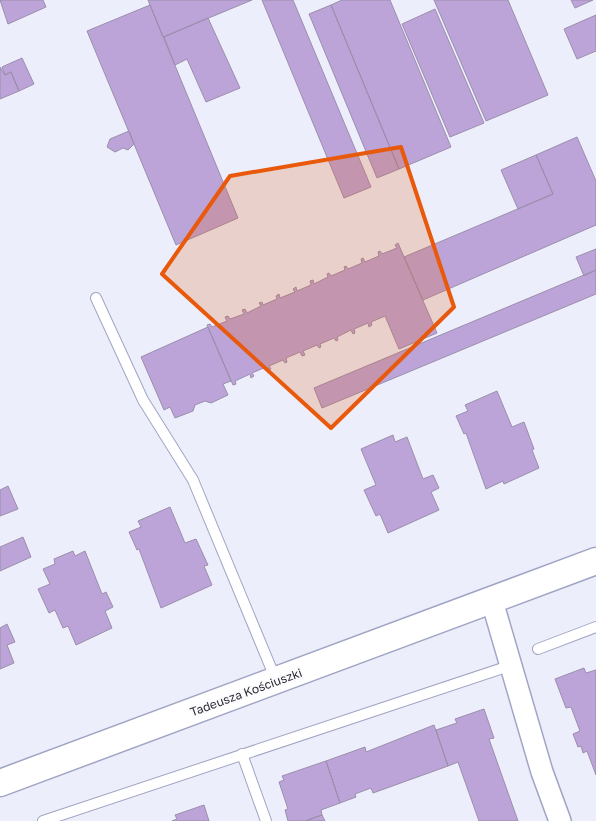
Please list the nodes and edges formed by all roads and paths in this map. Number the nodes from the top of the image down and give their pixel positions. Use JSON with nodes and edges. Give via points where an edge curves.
{"nodes":[{"id":1,"x":96,"y":298,"type":"dead end"},
{"id":2,"x":596,"y":561,"type":"edge"},
{"id":3,"x":492,"y":601,"type":"junction"},
{"id":4,"x":596,"y":627,"type":"edge"},
{"id":5,"x":538,"y":649,"type":"dead end"},
{"id":6,"x":512,"y":665,"type":"junction"},
{"id":7,"x":276,"y":681,"type":"junction"},
{"id":8,"x":242,"y":754,"type":"junction"},
{"id":9,"x":0,"y":783,"type":"edge"},
{"id":10,"x":42,"y":821,"type":"edge"},
{"id":11,"x":266,"y":821,"type":"edge"},
{"id":12,"x":560,"y":821,"type":"edge"}],
"edges":[{"from":1,"to":7,"type":"lane","via":[[143,400],[193,480]]},
{"from":2,"to":3,"type":"street","name":"Tadeusza Kościuszki"},
{"from":3,"to":6,"type":"street"},
{"from":3,"to":7,"type":"street","name":"Tadeusza Kościuszki"},
{"from":4,"to":5,"type":"lane"},
{"from":6,"to":8,"type":"lane"},
{"from":6,"to":12,"type":"street","via":[[542,772]]},
{"from":7,"to":9,"type":"street","name":"Tadeusza Kościuszki"},
{"from":8,"to":10,"type":"lane"},
{"from":8,"to":11,"type":"lane"}]}
